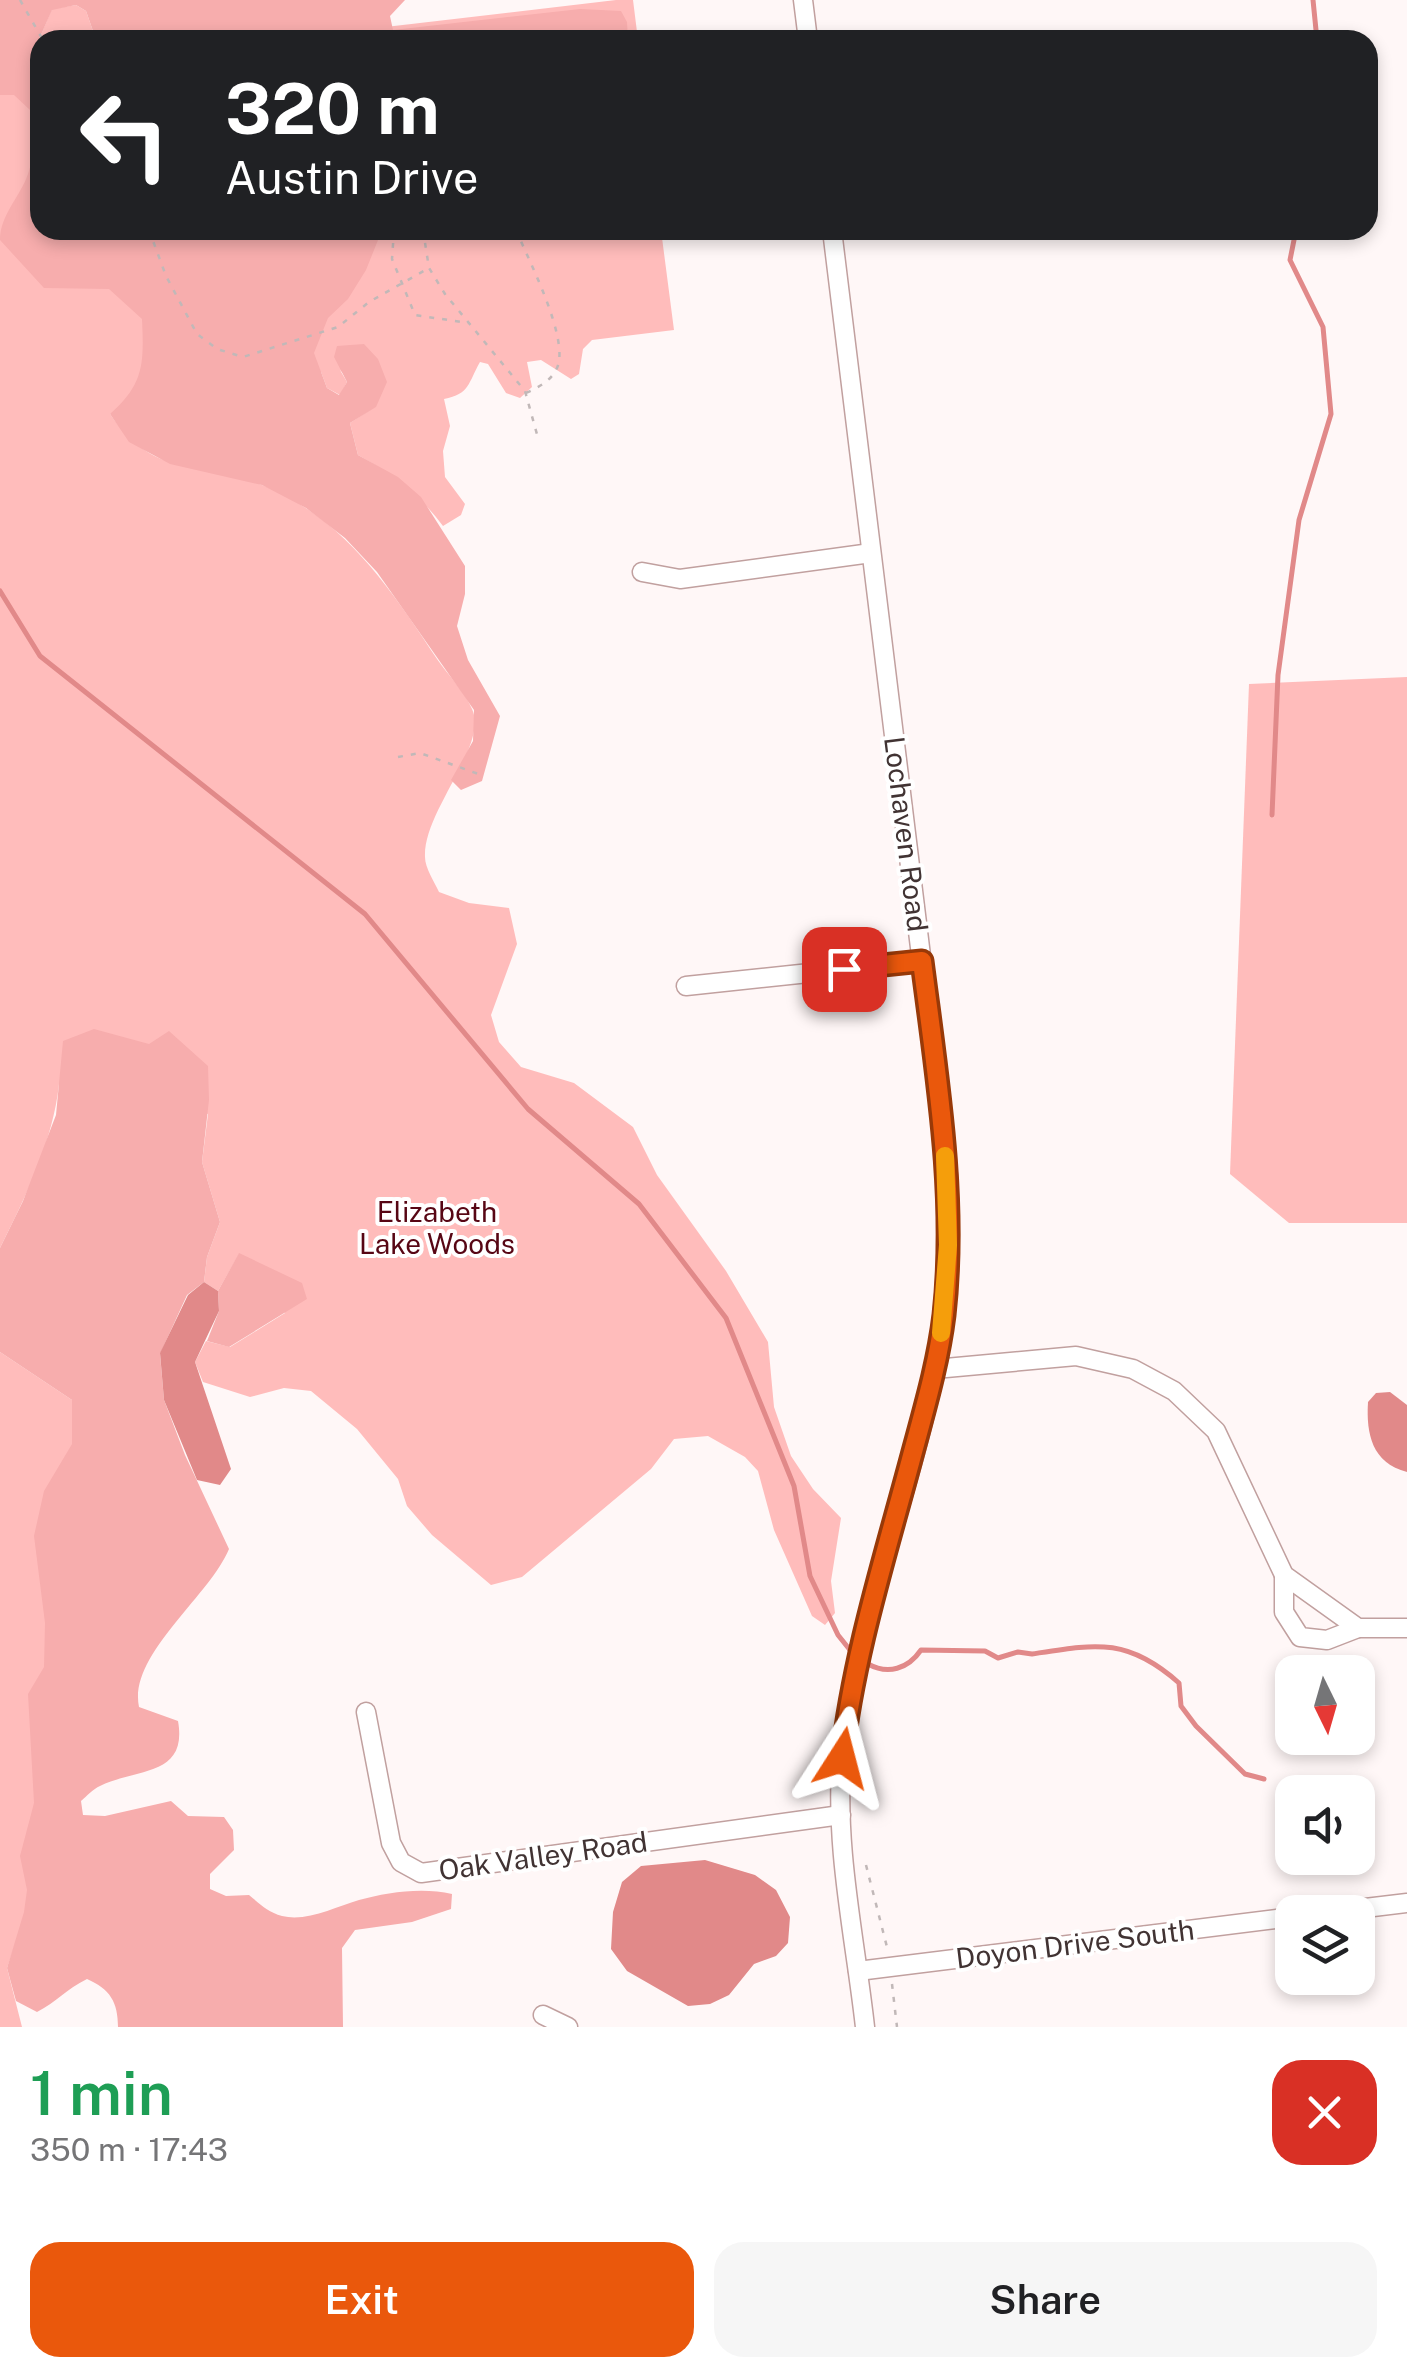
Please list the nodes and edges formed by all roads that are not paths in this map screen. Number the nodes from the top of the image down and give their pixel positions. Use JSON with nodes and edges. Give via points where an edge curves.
{"nodes":[{"id":1,"x":804,"y":0,"type":"edge"},
{"id":2,"x":807,"y":30,"type":"edge"},
{"id":3,"x":833,"y":240,"type":"edge"},
{"id":4,"x":870,"y":553,"type":"junction"},
{"id":5,"x":642,"y":572,"type":"dead end"},
{"id":6,"x":922,"y":961,"type":"junction"},
{"id":7,"x":686,"y":986,"type":"dead end"},
{"id":8,"x":934,"y":1369,"type":"junction"},
{"id":9,"x":1284,"y":1575,"type":"junction"},
{"id":10,"x":1358,"y":1628,"type":"junction"},
{"id":11,"x":1407,"y":1628,"type":"edge"},
{"id":12,"x":366,"y":1712,"type":"dead end"},
{"id":13,"x":841,"y":1815,"type":"junction"},
{"id":14,"x":1407,"y":1903,"type":"edge"},
{"id":15,"x":1375,"y":1907,"type":"edge"},
{"id":16,"x":1275,"y":1920,"type":"edge"},
{"id":17,"x":858,"y":1971,"type":"junction"},
{"id":18,"x":543,"y":2015,"type":"dead end"},
{"id":19,"x":568,"y":2027,"type":"edge"},
{"id":20,"x":865,"y":2027,"type":"edge"}],
"edges":[{"from":1,"to":2,"type":"street"},
{"from":3,"to":4,"type":"street","name":"Lochaven Road"},
{"from":4,"to":5,"type":"street","via":[[680,579]]},
{"from":4,"to":6,"type":"street","name":"Lochaven Road"},
{"from":6,"to":7,"type":"street"},
{"from":6,"to":8,"type":"street","name":"Lochaven Road","via":[[948,1176],[947,1263]]},
{"from":8,"to":9,"type":"street","via":[[1076,1356],[1133,1369],[1174,1391],[1216,1431]]},
{"from":8,"to":13,"type":"street","name":"Lochaven Road","via":[[858,1660],[842,1756]]},
{"from":9,"to":10,"type":"street"},
{"from":9,"to":10,"type":"street","via":[[1284,1612],[1300,1637],[1326,1640]]},
{"from":10,"to":11,"type":"street"},
{"from":12,"to":13,"type":"street","name":"Oak Valley Road","via":[[391,1843],[401,1862],[421,1873]]},
{"from":13,"to":17,"type":"street","name":"Lochaven Road"},
{"from":14,"to":15,"type":"street"},
{"from":16,"to":17,"type":"street","name":"Doyon Drive South"},
{"from":17,"to":20,"type":"street","name":"Lochaven Road"},
{"from":18,"to":19,"type":"street"}]}
